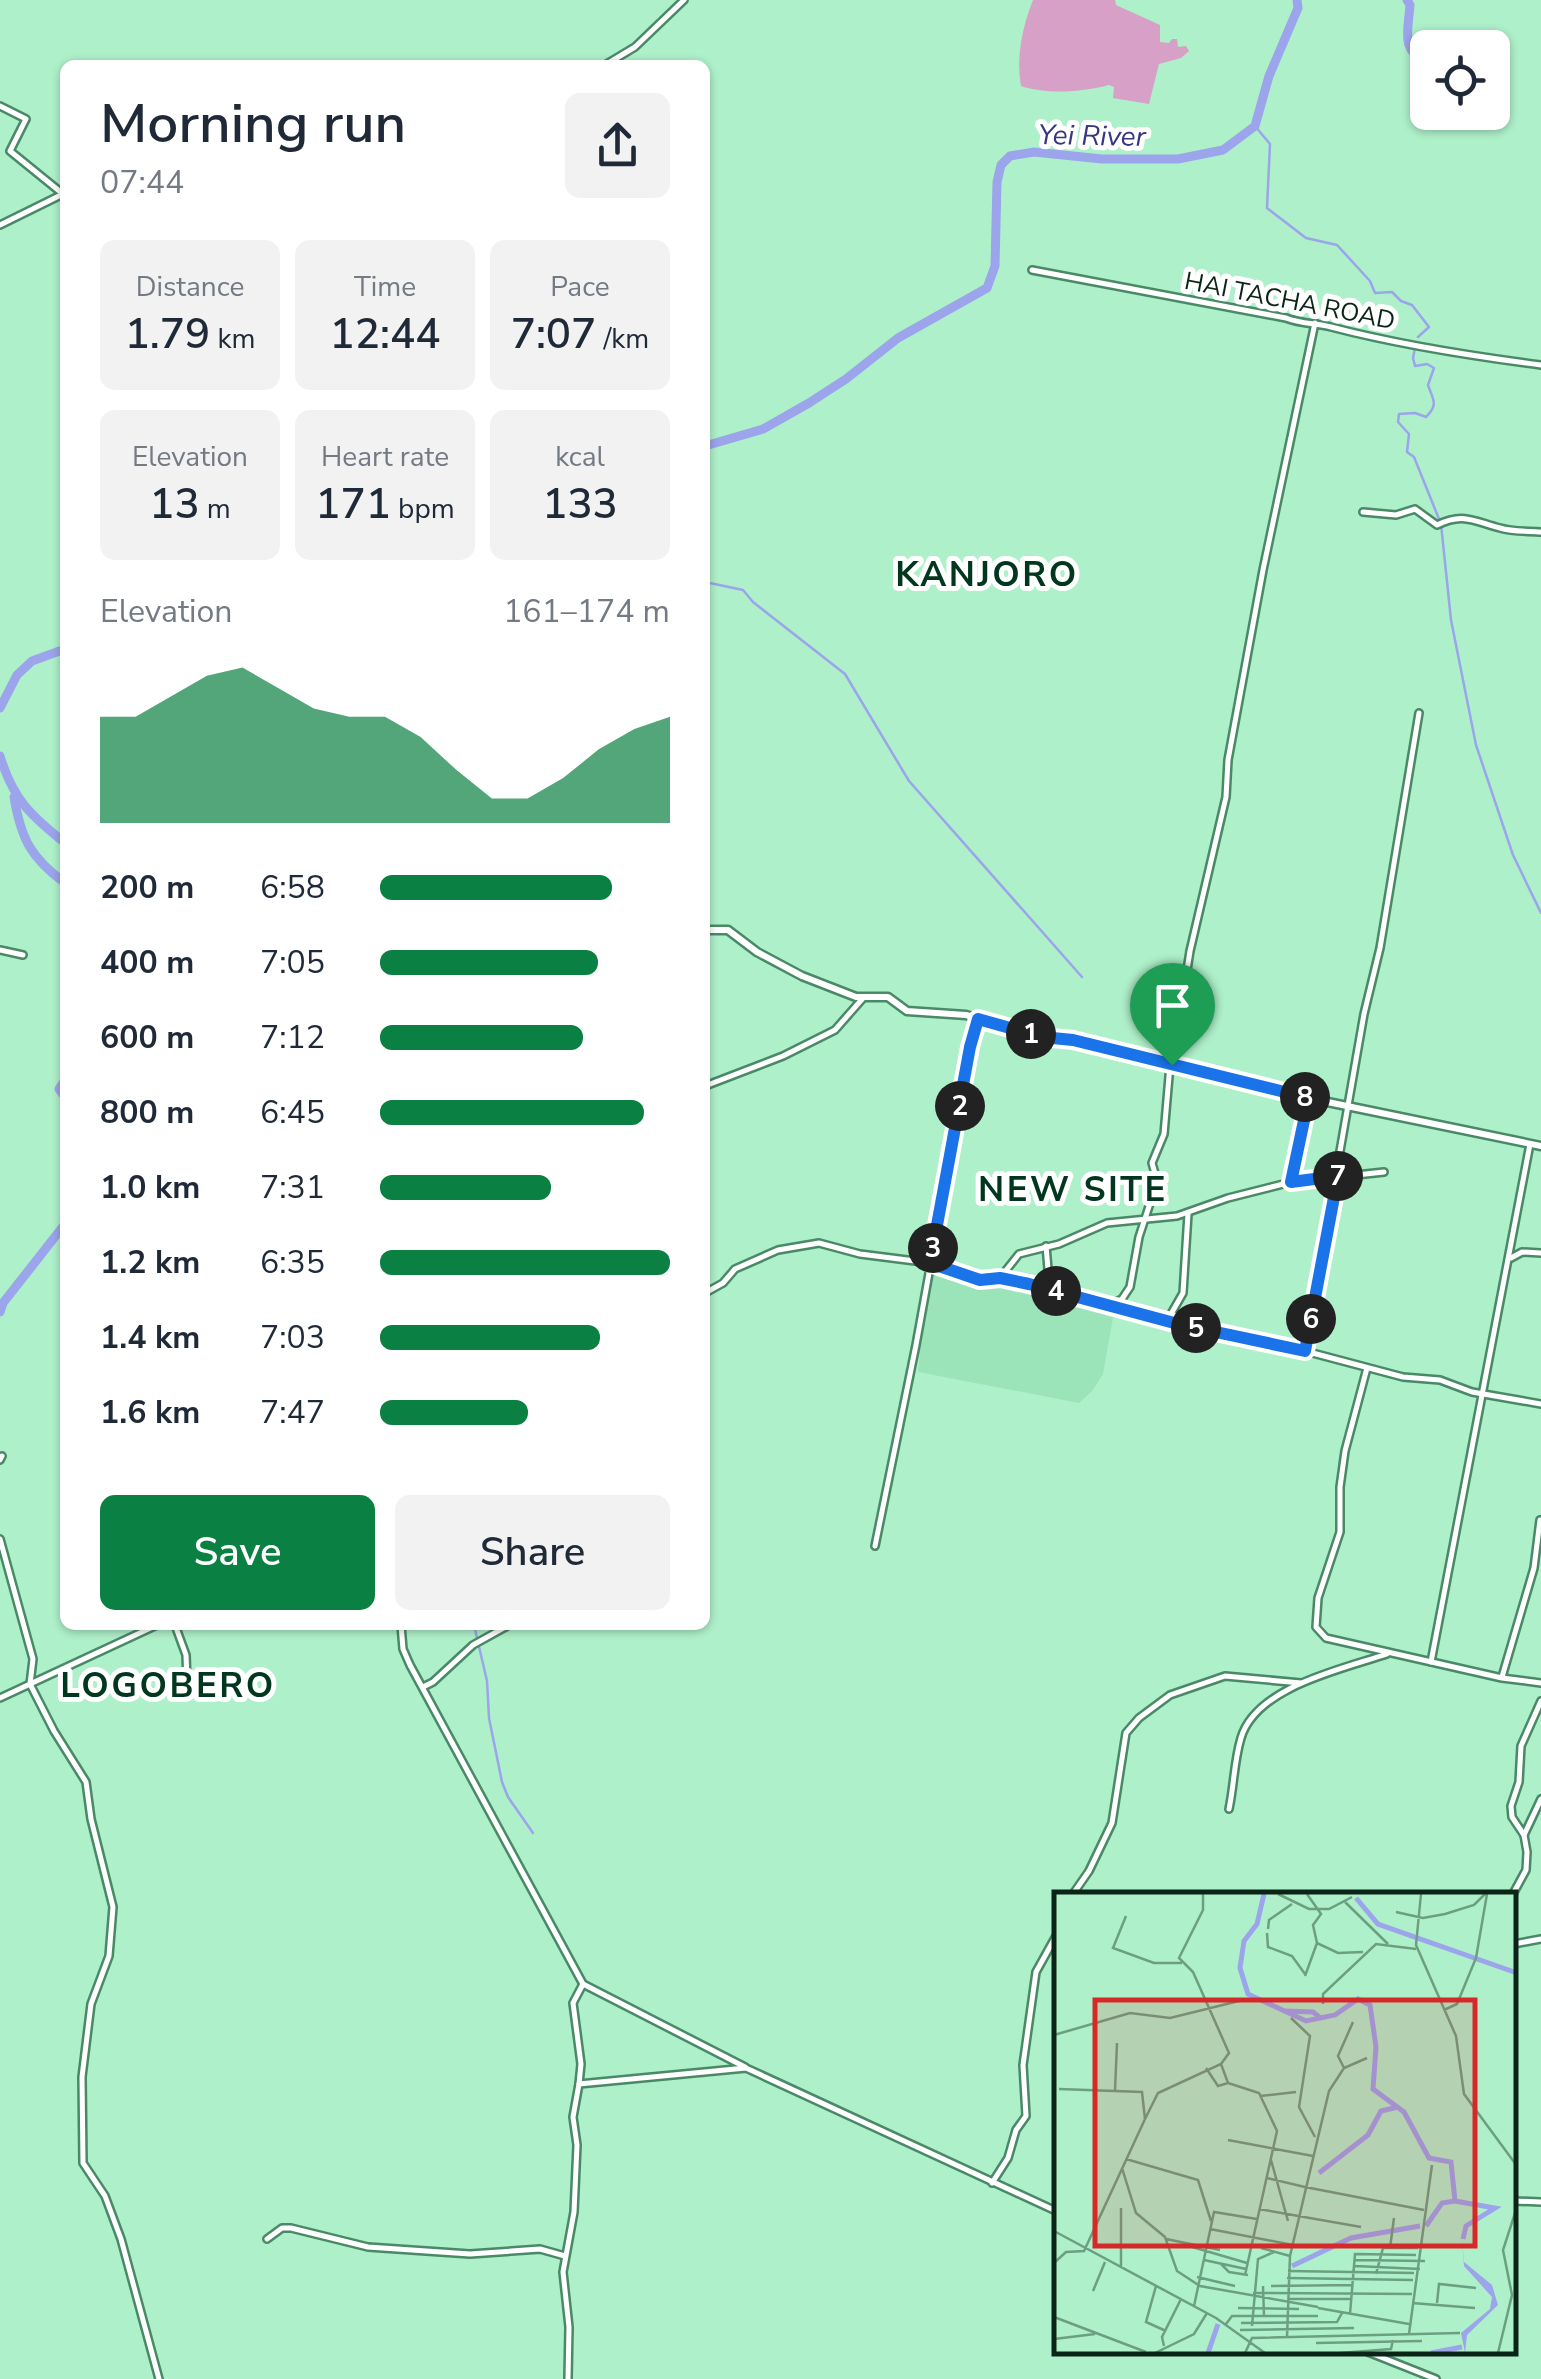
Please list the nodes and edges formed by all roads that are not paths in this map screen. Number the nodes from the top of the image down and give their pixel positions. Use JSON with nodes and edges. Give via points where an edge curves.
{"nodes":[{"id":1,"x":684,"y":0,"type":"edge"},
{"id":2,"x":613,"y":60,"type":"edge"},
{"id":3,"x":0,"y":106,"type":"edge"},
{"id":4,"x":60,"y":191,"type":"edge"},
{"id":5,"x":60,"y":196,"type":"edge"},
{"id":6,"x":0,"y":225,"type":"edge"},
{"id":7,"x":1032,"y":270,"type":"dead end"},
{"id":8,"x":1315,"y":323,"type":"junction"},
{"id":9,"x":1541,"y":365,"type":"edge"},
{"id":10,"x":1362,"y":512,"type":"dead end"},
{"id":11,"x":1541,"y":532,"type":"edge"},
{"id":12,"x":1420,"y":713,"type":"dead end"},
{"id":13,"x":710,"y":930,"type":"edge"},
{"id":14,"x":0,"y":950,"type":"edge"},
{"id":15,"x":23,"y":955,"type":"dead end"},
{"id":16,"x":864,"y":997,"type":"junction"},
{"id":17,"x":978,"y":1019,"type":"junction"},
{"id":18,"x":1171,"y":1065,"type":"junction"},
{"id":19,"x":710,"y":1084,"type":"edge"},
{"id":20,"x":1313,"y":1099,"type":"junction"},
{"id":21,"x":1347,"y":1106,"type":"junction"},
{"id":22,"x":1530,"y":1144,"type":"junction"},
{"id":23,"x":1541,"y":1146,"type":"edge"},
{"id":24,"x":1384,"y":1172,"type":"dead end"},
{"id":25,"x":1338,"y":1176,"type":"junction"},
{"id":26,"x":1291,"y":1182,"type":"junction"},
{"id":27,"x":1188,"y":1213,"type":"junction"},
{"id":28,"x":1145,"y":1217,"type":"junction"},
{"id":29,"x":1046,"y":1246,"type":"junction"},
{"id":30,"x":1541,"y":1253,"type":"edge"},
{"id":31,"x":1509,"y":1259,"type":"junction"},
{"id":32,"x":930,"y":1263,"type":"junction"},
{"id":33,"x":1000,"y":1278,"type":"junction"},
{"id":34,"x":1045,"y":1288,"type":"junction"},
{"id":35,"x":710,"y":1290,"type":"edge"},
{"id":36,"x":1110,"y":1304,"type":"junction"},
{"id":37,"x":1167,"y":1321,"type":"junction"},
{"id":38,"x":1305,"y":1351,"type":"junction"},
{"id":39,"x":1368,"y":1368,"type":"junction"},
{"id":40,"x":1484,"y":1393,"type":"junction"},
{"id":41,"x":1541,"y":1404,"type":"edge"},
{"id":42,"x":1540,"y":1520,"type":"edge"},
{"id":43,"x":0,"y":1539,"type":"edge"},
{"id":44,"x":875,"y":1546,"type":"dead end"},
{"id":45,"x":146,"y":1630,"type":"edge"},
{"id":46,"x":177,"y":1630,"type":"edge"},
{"id":47,"x":401,"y":1630,"type":"edge"},
{"id":48,"x":500,"y":1630,"type":"edge"},
{"id":49,"x":1390,"y":1653,"type":"junction"},
{"id":50,"x":1431,"y":1662,"type":"junction"},
{"id":51,"x":1502,"y":1678,"type":"junction"},
{"id":52,"x":187,"y":1682,"type":"dead end"},
{"id":53,"x":1301,"y":1683,"type":"junction"},
{"id":54,"x":1541,"y":1683,"type":"edge"},
{"id":55,"x":30,"y":1684,"type":"junction"},
{"id":56,"x":423,"y":1687,"type":"junction"},
{"id":57,"x":0,"y":1698,"type":"edge"},
{"id":58,"x":1541,"y":1701,"type":"edge"},
{"id":59,"x":1541,"y":1799,"type":"edge"},
{"id":60,"x":1228,"y":1809,"type":"dead end"},
{"id":61,"x":1524,"y":1836,"type":"junction"},
{"id":62,"x":1074,"y":1892,"type":"edge"},
{"id":63,"x":1515,"y":1892,"type":"edge"},
{"id":64,"x":1541,"y":1939,"type":"edge"},
{"id":65,"x":1054,"y":1940,"type":"edge"},
{"id":66,"x":1516,"y":1944,"type":"edge"},
{"id":67,"x":583,"y":1984,"type":"junction"},
{"id":68,"x":746,"y":2068,"type":"junction"},
{"id":69,"x":580,"y":2084,"type":"junction"},
{"id":70,"x":992,"y":2183,"type":"junction"},
{"id":71,"x":1516,"y":2201,"type":"edge"},
{"id":72,"x":1541,"y":2202,"type":"edge"},
{"id":73,"x":1053,"y":2209,"type":"edge"},
{"id":74,"x":266,"y":2239,"type":"dead end"},
{"id":75,"x":565,"y":2256,"type":"junction"},
{"id":76,"x":1373,"y":2354,"type":"edge"},
{"id":77,"x":160,"y":2379,"type":"edge"},
{"id":78,"x":568,"y":2379,"type":"edge"},
{"id":79,"x":1436,"y":2379,"type":"edge"}],
"edges":[{"from":1,"to":2,"type":"street"},
{"from":3,"to":4,"type":"street","via":[[26,120],[10,152]]},
{"from":5,"to":6,"type":"street"},
{"from":7,"to":8,"type":"street","name":"HAI TACHA ROAD"},
{"from":8,"to":9,"type":"street","name":"HAI TACHA ROAD"},
{"from":8,"to":18,"type":"street"},
{"from":10,"to":11,"type":"street","via":[[1414,509],[1437,526],[1463,517]]},
{"from":12,"to":21,"type":"street"},
{"from":13,"to":16,"type":"street","via":[[728,930],[802,976]]},
{"from":14,"to":15,"type":"street"},
{"from":16,"to":17,"type":"street","via":[[888,996],[907,1011]]},
{"from":16,"to":19,"type":"street","via":[[835,1030]]},
{"from":17,"to":18,"type":"street"},
{"from":17,"to":32,"type":"street"},
{"from":18,"to":20,"type":"street"},
{"from":18,"to":28,"type":"street"},
{"from":20,"to":21,"type":"street"},
{"from":20,"to":26,"type":"street"},
{"from":21,"to":22,"type":"street"},
{"from":21,"to":25,"type":"street"},
{"from":22,"to":23,"type":"street"},
{"from":22,"to":31,"type":"street"},
{"from":24,"to":25,"type":"street"},
{"from":25,"to":26,"type":"street"},
{"from":25,"to":38,"type":"street"},
{"from":26,"to":27,"type":"street"},
{"from":27,"to":28,"type":"street"},
{"from":27,"to":37,"type":"street","via":[[1183,1293]]},
{"from":28,"to":29,"type":"street"},
{"from":28,"to":36,"type":"street","via":[[1130,1287]]},
{"from":29,"to":33,"type":"street","via":[[1019,1254]]},
{"from":29,"to":34,"type":"street"},
{"from":30,"to":31,"type":"street"},
{"from":31,"to":40,"type":"street"},
{"from":32,"to":33,"type":"street","via":[[980,1280]]},
{"from":32,"to":35,"type":"street","via":[[819,1243],[766,1255]]},
{"from":32,"to":44,"type":"street"},
{"from":33,"to":34,"type":"street"},
{"from":34,"to":36,"type":"street"},
{"from":36,"to":37,"type":"street"},
{"from":37,"to":38,"type":"street"},
{"from":38,"to":39,"type":"street"},
{"from":39,"to":40,"type":"street"},
{"from":39,"to":49,"type":"street","via":[[1344,1451],[1340,1532],[1314,1618],[1326,1638]]},
{"from":40,"to":41,"type":"street"},
{"from":40,"to":50,"type":"street"},
{"from":42,"to":51,"type":"street","via":[[1534,1568]]},
{"from":43,"to":55,"type":"street","via":[[34,1658]]},
{"from":45,"to":55,"type":"street"},
{"from":46,"to":52,"type":"street"},
{"from":47,"to":56,"type":"street","via":[[403,1649]]},
{"from":48,"to":56,"type":"street"},
{"from":49,"to":50,"type":"street"},
{"from":49,"to":53,"type":"street"},
{"from":50,"to":51,"type":"street"},
{"from":51,"to":54,"type":"street"},
{"from":53,"to":60,"type":"street","via":[[1252,1715]]},
{"from":53,"to":62,"type":"street","via":[[1225,1676],[1170,1695],[1139,1718],[1126,1733],[1112,1824]]},
{"from":55,"to":57,"type":"street"},
{"from":55,"to":77,"type":"street","via":[[86,1782],[113,1907],[82,2076],[83,2163],[121,2239]]},
{"from":56,"to":67,"type":"street"},
{"from":58,"to":61,"type":"street","via":[[1521,1746],[1511,1806]]},
{"from":59,"to":61,"type":"street"},
{"from":61,"to":63,"type":"street","via":[[1528,1862]]},
{"from":64,"to":66,"type":"street"},
{"from":65,"to":70,"type":"street","via":[[1036,1972],[1024,2064],[1026,2116]]},
{"from":67,"to":68,"type":"street"},
{"from":67,"to":69,"type":"street","via":[[573,2003]]},
{"from":68,"to":69,"type":"street"},
{"from":68,"to":70,"type":"street"},
{"from":69,"to":75,"type":"street"},
{"from":70,"to":73,"type":"street"},
{"from":71,"to":72,"type":"street"},
{"from":74,"to":75,"type":"street","via":[[292,2228],[368,2247],[470,2254],[540,2248]]},
{"from":75,"to":78,"type":"street"},
{"from":76,"to":79,"type":"street"}]}
